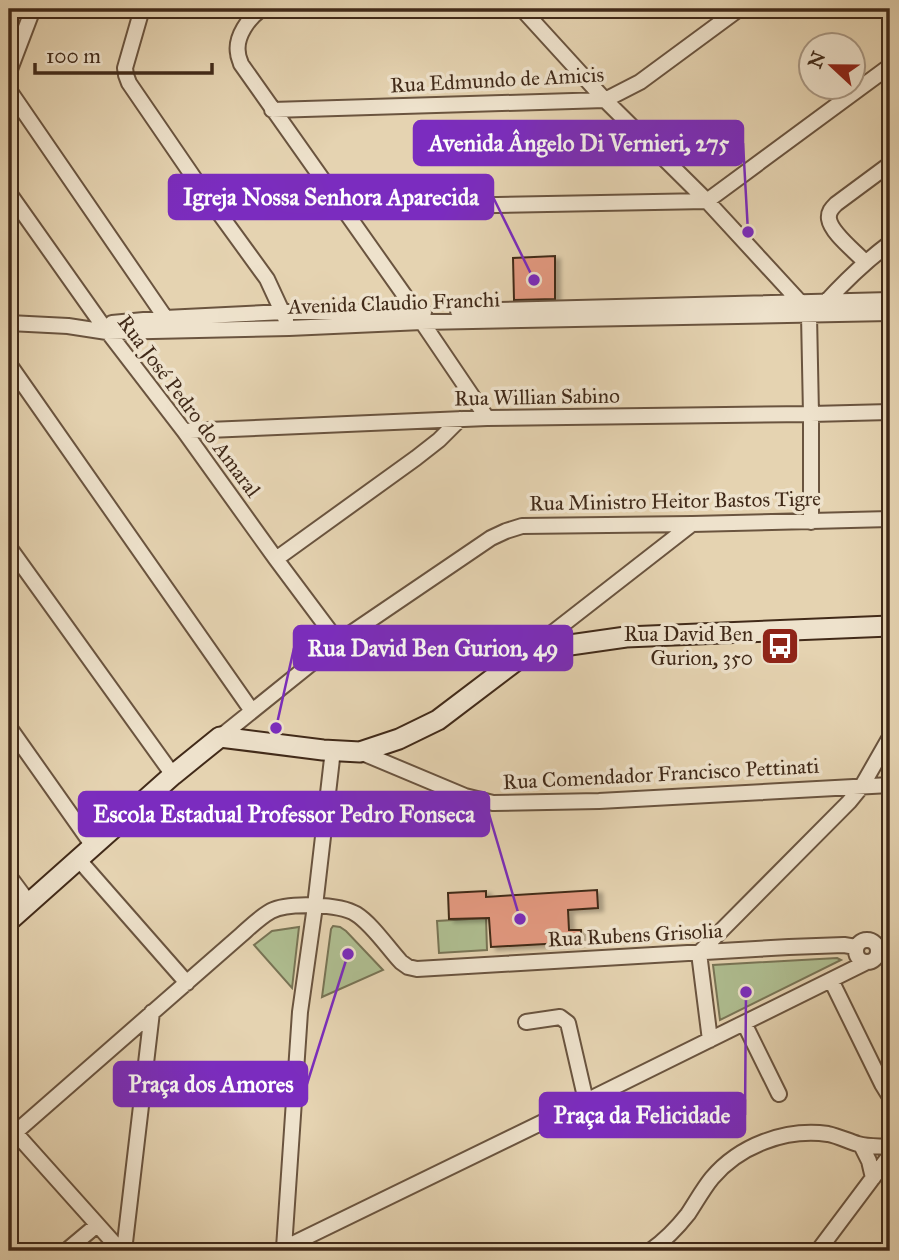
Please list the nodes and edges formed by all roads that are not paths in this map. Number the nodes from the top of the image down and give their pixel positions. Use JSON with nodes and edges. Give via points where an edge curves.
{"nodes":[{"id":1,"x":33,"y":9,"type":"edge"},
{"id":2,"x":142,"y":9,"type":"edge"},
{"id":3,"x":262,"y":9,"type":"edge"},
{"id":4,"x":522,"y":9,"type":"edge"},
{"id":5,"x":738,"y":9,"type":"edge"},
{"id":6,"x":890,"y":66,"type":"edge"},
{"id":7,"x":9,"y":72,"type":"edge"},
{"id":8,"x":9,"y":90,"type":"edge"},
{"id":9,"x":605,"y":100,"type":"junction"},
{"id":10,"x":272,"y":110,"type":"junction"},
{"id":11,"x":890,"y":164,"type":"edge"},
{"id":12,"x":9,"y":193,"type":"edge"},
{"id":13,"x":707,"y":201,"type":"junction"},
{"id":14,"x":343,"y":208,"type":"junction"},
{"id":15,"x":890,"y":243,"type":"edge"},
{"id":16,"x":865,"y":262,"type":"junction"},
{"id":17,"x":890,"y":300,"type":"edge"},
{"id":18,"x":800,"y":302,"type":"junction"},
{"id":19,"x":819,"y":311,"type":"junction"},
{"id":20,"x":284,"y":312,"type":"junction"},
{"id":21,"x":890,"y":313,"type":"edge"},
{"id":22,"x":419,"y":317,"type":"junction"},
{"id":23,"x":9,"y":323,"type":"edge"},
{"id":24,"x":169,"y":324,"type":"junction"},
{"id":25,"x":289,"y":327,"type":"junction"},
{"id":26,"x":104,"y":328,"type":"junction"},
{"id":27,"x":9,"y":364,"type":"edge"},
{"id":28,"x":890,"y":412,"type":"edge"},
{"id":29,"x":811,"y":414,"type":"junction"},
{"id":30,"x":487,"y":418,"type":"junction"},
{"id":31,"x":460,"y":419,"type":"junction"},
{"id":32,"x":184,"y":431,"type":"junction"},
{"id":33,"x":890,"y":519,"type":"edge"},
{"id":34,"x":811,"y":522,"type":"junction"},
{"id":35,"x":692,"y":524,"type":"junction"},
{"id":36,"x":9,"y":547,"type":"edge"},
{"id":37,"x":276,"y":559,"type":"junction"},
{"id":38,"x":890,"y":626,"type":"edge"},
{"id":39,"x":338,"y":642,"type":"junction"},
{"id":40,"x":525,"y":654,"type":"junction"},
{"id":41,"x":252,"y":711,"type":"junction"},
{"id":42,"x":9,"y":727,"type":"edge"},
{"id":43,"x":220,"y":737,"type":"junction"},
{"id":44,"x":890,"y":737,"type":"edge"},
{"id":45,"x":333,"y":750,"type":"junction"},
{"id":46,"x":360,"y":752,"type":"junction"},
{"id":47,"x":173,"y":775,"type":"junction"},
{"id":48,"x":890,"y":785,"type":"edge"},
{"id":49,"x":862,"y":786,"type":"junction"},
{"id":50,"x":86,"y":853,"type":"junction"},
{"id":51,"x":9,"y":876,"type":"edge"},
{"id":52,"x":29,"y":903,"type":"junction"},
{"id":53,"x":315,"y":906,"type":"junction"},
{"id":54,"x":9,"y":921,"type":"edge"},
{"id":55,"x":890,"y":942,"type":"edge"},
{"id":56,"x":890,"y":948,"type":"edge"},
{"id":57,"x":699,"y":953,"type":"junction"},
{"id":58,"x":862,"y":959,"type":"junction"},
{"id":59,"x":831,"y":980,"type":"junction"},
{"id":60,"x":187,"y":983,"type":"junction"},
{"id":61,"x":152,"y":1012,"type":"junction"},
{"id":62,"x":526,"y":1022,"type":"dead end"},
{"id":63,"x":744,"y":1023,"type":"junction"},
{"id":64,"x":710,"y":1040,"type":"junction"},
{"id":65,"x":779,"y":1094,"type":"dead end"},
{"id":66,"x":890,"y":1097,"type":"edge"},
{"id":67,"x":586,"y":1101,"type":"junction"},
{"id":68,"x":11,"y":1132,"type":"edge"},
{"id":69,"x":861,"y":1145,"type":"junction"},
{"id":70,"x":890,"y":1147,"type":"edge"},
{"id":71,"x":890,"y":1155,"type":"edge"},
{"id":72,"x":873,"y":1178,"type":"junction"},
{"id":73,"x":97,"y":1224,"type":"junction"},
{"id":74,"x":281,"y":1250,"type":"edge"},
{"id":75,"x":66,"y":1251,"type":"edge"},
{"id":76,"x":122,"y":1251,"type":"edge"},
{"id":77,"x":650,"y":1251,"type":"edge"},
{"id":78,"x":818,"y":1251,"type":"edge"}],
"edges":[{"from":1,"to":7,"type":"street"},
{"from":2,"to":20,"type":"street","via":[[125,68],[129,83],[267,279]]},
{"from":3,"to":10,"type":"street","via":[[243,31],[237,52]]},
{"from":4,"to":9,"type":"street"},
{"from":5,"to":9,"type":"street","name":"Rua Edmundo de Amicis","via":[[640,82]]},
{"from":6,"to":13,"type":"street"},
{"from":8,"to":24,"type":"street"},
{"from":9,"to":10,"type":"street","name":"Rua Edmundo de Amicis"},
{"from":9,"to":13,"type":"street"},
{"from":10,"to":14,"type":"street"},
{"from":11,"to":16,"type":"street","via":[[830,211],[834,231]]},
{"from":12,"to":26,"type":"street","name":"Rua José Pedro do Amaral"},
{"from":13,"to":14,"type":"street"},
{"from":13,"to":18,"type":"street"},
{"from":14,"to":22,"type":"street"},
{"from":15,"to":16,"type":"street"},
{"from":16,"to":19,"type":"street"},
{"from":17,"to":19,"type":"street","name":"Avenida Claudio Franchi"},
{"from":18,"to":19,"type":"street"},
{"from":18,"to":22,"type":"street","name":"Avenida Claudio Franchi"},
{"from":19,"to":21,"type":"street","name":"Avenida Claudio Franchi"},
{"from":19,"to":22,"type":"street","name":"Avenida Claudio Franchi"},
{"from":19,"to":29,"type":"street"},
{"from":20,"to":22,"type":"street","name":"Avenida Claudio Franchi"},
{"from":20,"to":24,"type":"street","name":"Avenida Claudio Franchi"},
{"from":20,"to":25,"type":"street"},
{"from":22,"to":25,"type":"street","name":"Avenida Claudio Franchi"},
{"from":22,"to":30,"type":"street"},
{"from":23,"to":26,"type":"street","name":"Avenida Claudio Franchi"},
{"from":24,"to":25,"type":"street","name":"Avenida Claudio Franchi"},
{"from":24,"to":26,"type":"street","name":"Avenida Claudio Franchi"},
{"from":26,"to":32,"type":"street","name":"Rua José Pedro do Amaral"},
{"from":27,"to":41,"type":"street"},
{"from":28,"to":29,"type":"street","name":"Rua Willian Sabino"},
{"from":29,"to":30,"type":"street","name":"Rua Willian Sabino"},
{"from":29,"to":34,"type":"street"},
{"from":30,"to":31,"type":"street","name":"Rua Willian Sabino"},
{"from":31,"to":32,"type":"street","name":"Rua Willian Sabino"},
{"from":31,"to":37,"type":"street","via":[[416,458]]},
{"from":32,"to":37,"type":"street","name":"Rua José Pedro do Amaral"},
{"from":33,"to":34,"type":"street","name":"Rua Ministro Heitor Bastos Tigre"},
{"from":34,"to":35,"type":"street","name":"Rua Ministro Heitor Bastos Tigre"},
{"from":35,"to":39,"type":"street","name":"Rua Ministro Heitor Bastos Tigre","via":[[522,526],[506,531]]},
{"from":35,"to":40,"type":"street"},
{"from":36,"to":47,"type":"street"},
{"from":37,"to":39,"type":"street","name":"Rua José Pedro do Amaral"},
{"from":38,"to":40,"type":"street","via":[[626,637]]},
{"from":39,"to":41,"type":"street","name":"Rua Ministro Heitor Bastos Tigre"},
{"from":40,"to":46,"type":"street","via":[[438,719]]},
{"from":41,"to":43,"type":"street","name":"Rua Ministro Heitor Bastos Tigre"},
{"from":42,"to":50,"type":"street"},
{"from":43,"to":45,"type":"street"},
{"from":43,"to":47,"type":"street","name":"Rua Ministro Heitor Bastos Tigre"},
{"from":44,"to":49,"type":"street"},
{"from":45,"to":46,"type":"street"},
{"from":45,"to":53,"type":"street"},
{"from":46,"to":49,"type":"street","name":"Rua Comendador Francisco Pettinati","via":[[493,803]]},
{"from":47,"to":50,"type":"street","name":"Rua Ministro Heitor Bastos Tigre"},
{"from":48,"to":49,"type":"street","name":"Rua Comendador Francisco Pettinati"},
{"from":49,"to":57,"type":"street"},
{"from":50,"to":52,"type":"street","name":"Rua Ministro Heitor Bastos Tigre"},
{"from":50,"to":60,"type":"street"},
{"from":51,"to":52,"type":"street"},
{"from":52,"to":54,"type":"street","name":"Rua Ministro Heitor Bastos Tigre"},
{"from":53,"to":57,"type":"street","name":"Rua Rubens Grisolia","via":[[355,913],[401,962],[417,969]]},
{"from":53,"to":60,"type":"street","name":"Rua Rubens Grisolia","via":[[273,910]]},
{"from":53,"to":74,"type":"street","via":[[300,1012]]},
{"from":55,"to":58,"type":"street","via":[[874,942],[878,950]]},
{"from":56,"to":58,"type":"street"},
{"from":57,"to":58,"type":"street","name":"Rua Rubens Grisolia","via":[[844,945]]},
{"from":57,"to":64,"type":"street"},
{"from":58,"to":59,"type":"street"},
{"from":59,"to":63,"type":"street"},
{"from":59,"to":66,"type":"street"},
{"from":60,"to":61,"type":"street","name":"Rua Rubens Grisolia"},
{"from":61,"to":68,"type":"street","name":"Rua Rubens Grisolia"},
{"from":61,"to":76,"type":"street"},
{"from":62,"to":67,"type":"street","via":[[560,1017],[568,1023]]},
{"from":63,"to":64,"type":"street"},
{"from":63,"to":65,"type":"street"},
{"from":64,"to":67,"type":"street"},
{"from":67,"to":74,"type":"street"},
{"from":68,"to":73,"type":"street"},
{"from":69,"to":70,"type":"street"},
{"from":69,"to":72,"type":"street"},
{"from":69,"to":77,"type":"street","via":[[828,1134],[806,1133],[743,1151],[711,1179],[673,1231]]},
{"from":71,"to":72,"type":"street"},
{"from":72,"to":78,"type":"street"},
{"from":73,"to":75,"type":"street"},
{"from":73,"to":76,"type":"street"}]}
